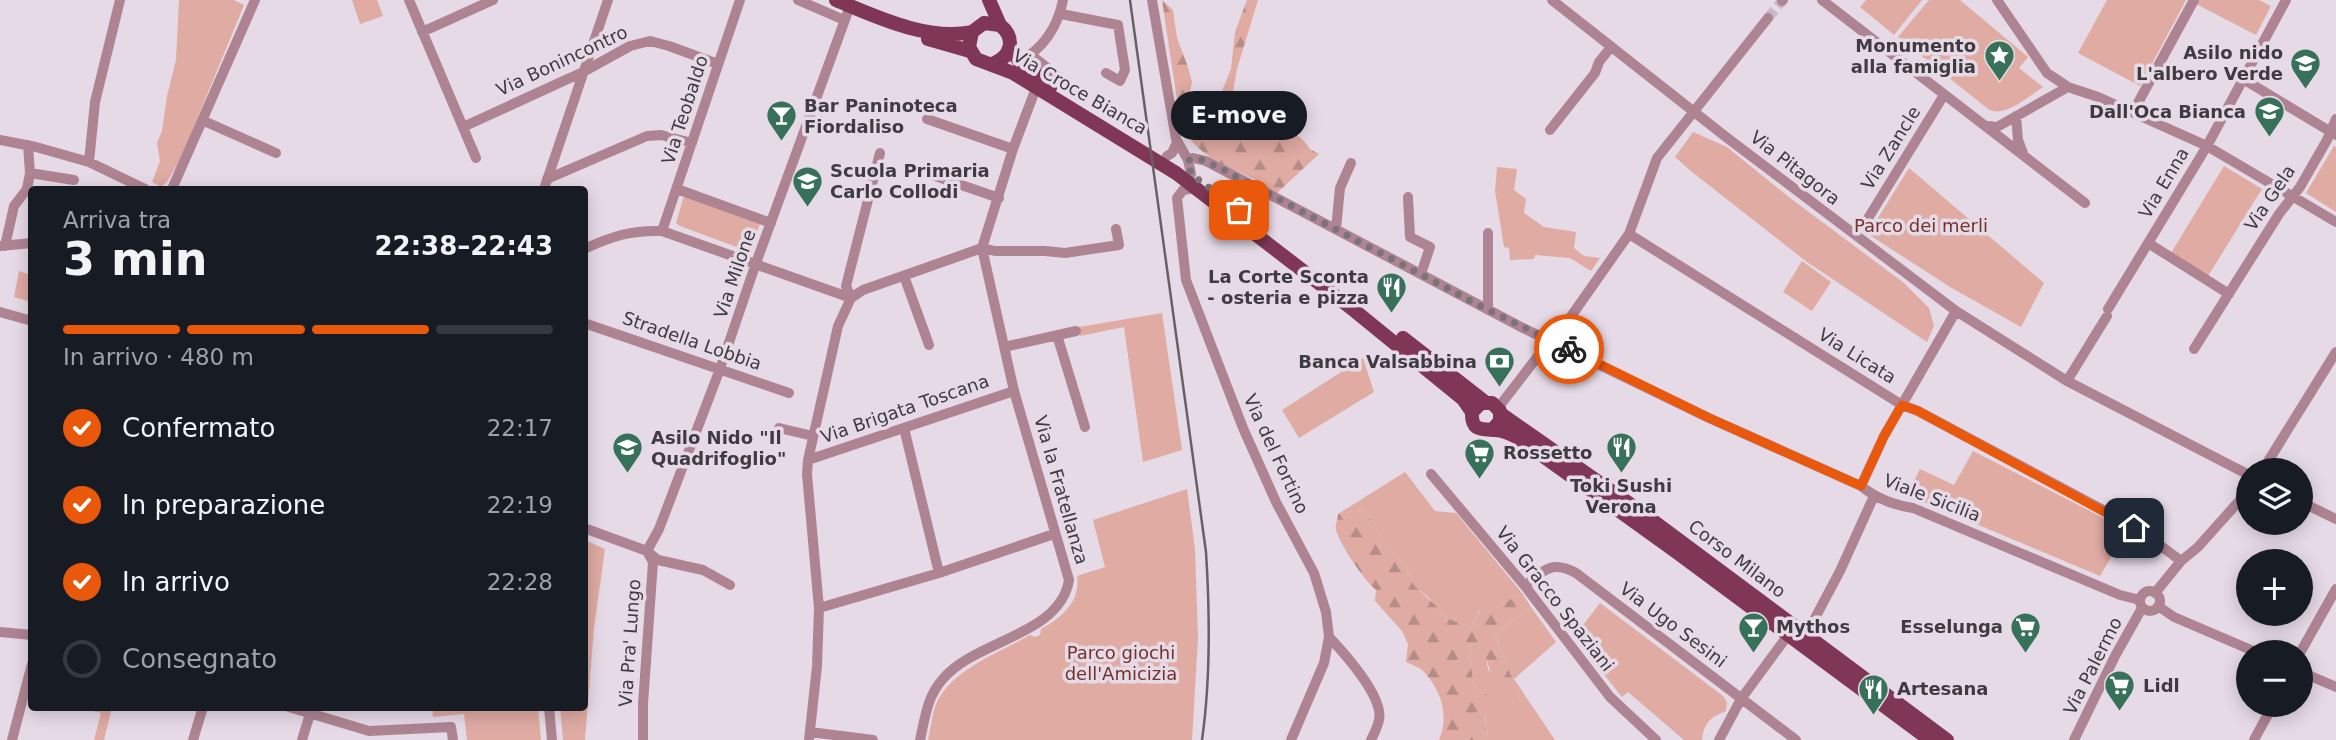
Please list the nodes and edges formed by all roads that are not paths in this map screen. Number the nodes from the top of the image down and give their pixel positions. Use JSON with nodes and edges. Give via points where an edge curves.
{"nodes":[{"id":1,"x":120,"y":0,"type":"edge"},
{"id":2,"x":255,"y":0,"type":"edge"},
{"id":3,"x":409,"y":0,"type":"edge"},
{"id":4,"x":493,"y":0,"type":"edge"},
{"id":5,"x":608,"y":0,"type":"edge"},
{"id":6,"x":740,"y":0,"type":"edge"},
{"id":7,"x":798,"y":0,"type":"edge"},
{"id":8,"x":984,"y":0,"type":"edge"},
{"id":9,"x":989,"y":0,"type":"edge"},
{"id":10,"x":1063,"y":0,"type":"edge"},
{"id":11,"x":1152,"y":0,"type":"edge"},
{"id":12,"x":1552,"y":0,"type":"edge"},
{"id":13,"x":1822,"y":0,"type":"edge"},
{"id":14,"x":1997,"y":0,"type":"edge"},
{"id":15,"x":2194,"y":0,"type":"edge"},
{"id":16,"x":2286,"y":0,"type":"edge"},
{"id":17,"x":843,"y":8,"type":"edge"},
{"id":18,"x":1061,"y":14,"type":"junction"},
{"id":19,"x":1768,"y":18,"type":"tunnel mouth"},
{"id":20,"x":1000,"y":25,"type":"junction"},
{"id":21,"x":975,"y":29,"type":"junction"},
{"id":22,"x":422,"y":32,"type":"junction"},
{"id":23,"x":1611,"y":47,"type":"junction"},
{"id":24,"x":1010,"y":49,"type":"junction"},
{"id":25,"x":970,"y":51,"type":"junction"},
{"id":26,"x":1025,"y":58,"type":"junction"},
{"id":27,"x":718,"y":64,"type":"junction"},
{"id":28,"x":992,"y":64,"type":"junction"},
{"id":29,"x":583,"y":72,"type":"junction"},
{"id":30,"x":1106,"y":73,"type":"dead end"},
{"id":31,"x":2243,"y":79,"type":"junction"},
{"id":32,"x":1066,"y":83,"type":"dead end"},
{"id":33,"x":2068,"y":87,"type":"junction"},
{"id":34,"x":1036,"y":88,"type":"junction"},
{"id":35,"x":1944,"y":95,"type":"junction"},
{"id":36,"x":1693,"y":112,"type":"junction"},
{"id":37,"x":2133,"y":112,"type":"junction"},
{"id":38,"x":2017,"y":116,"type":"junction"},
{"id":39,"x":927,"y":119,"type":"dead end"},
{"id":40,"x":2336,"y":120,"type":"edge"},
{"id":41,"x":204,"y":121,"type":"junction"},
{"id":42,"x":1988,"y":126,"type":"junction"},
{"id":43,"x":463,"y":127,"type":"junction"},
{"id":44,"x":1550,"y":130,"type":"dead end"},
{"id":45,"x":2333,"y":133,"type":"edge"},
{"id":46,"x":0,"y":140,"type":"edge"},
{"id":47,"x":1177,"y":142,"type":"junction"},
{"id":48,"x":692,"y":143,"type":"junction"},
{"id":49,"x":28,"y":145,"type":"junction"},
{"id":50,"x":2207,"y":146,"type":"junction"},
{"id":51,"x":1147,"y":148,"type":"junction"},
{"id":52,"x":1013,"y":149,"type":"junction"},
{"id":53,"x":275,"y":153,"type":"dead end"},
{"id":54,"x":880,"y":153,"type":"dead end"},
{"id":55,"x":1167,"y":156,"type":"junction"},
{"id":56,"x":2024,"y":156,"type":"junction"},
{"id":57,"x":476,"y":158,"type":"dead end"},
{"id":58,"x":89,"y":162,"type":"junction"},
{"id":59,"x":1351,"y":163,"type":"dead end"},
{"id":60,"x":1190,"y":167,"type":"junction"},
{"id":61,"x":912,"y":169,"type":"dead end"},
{"id":62,"x":30,"y":173,"type":"junction"},
{"id":63,"x":74,"y":180,"type":"dead end"},
{"id":64,"x":545,"y":184,"type":"edge"},
{"id":65,"x":139,"y":186,"type":"edge"},
{"id":66,"x":173,"y":186,"type":"edge"},
{"id":67,"x":1196,"y":188,"type":"junction"},
{"id":68,"x":677,"y":189,"type":"junction"},
{"id":69,"x":1408,"y":197,"type":"dead end"},
{"id":70,"x":999,"y":198,"type":"junction"},
{"id":71,"x":2292,"y":198,"type":"junction"},
{"id":72,"x":2085,"y":203,"type":"dead end"},
{"id":73,"x":1867,"y":220,"type":"dead end"},
{"id":74,"x":2336,"y":222,"type":"edge"},
{"id":75,"x":771,"y":223,"type":"junction"},
{"id":76,"x":1116,"y":229,"type":"dead end"},
{"id":77,"x":1336,"y":229,"type":"junction"},
{"id":78,"x":662,"y":231,"type":"junction"},
{"id":79,"x":1488,"y":233,"type":"dead end"},
{"id":80,"x":1629,"y":234,"type":"junction"},
{"id":81,"x":28,"y":243,"type":"edge"},
{"id":82,"x":2148,"y":243,"type":"junction"},
{"id":83,"x":3,"y":246,"type":"edge"},
{"id":84,"x":588,"y":247,"type":"edge"},
{"id":85,"x":982,"y":248,"type":"junction"},
{"id":86,"x":756,"y":263,"type":"junction"},
{"id":87,"x":1421,"y":274,"type":"junction"},
{"id":88,"x":904,"y":276,"type":"junction"},
{"id":89,"x":2228,"y":294,"type":"junction"},
{"id":90,"x":851,"y":298,"type":"junction"},
{"id":91,"x":1488,"y":310,"type":"junction"},
{"id":92,"x":1956,"y":311,"type":"junction"},
{"id":93,"x":0,"y":312,"type":"edge"},
{"id":94,"x":28,"y":320,"type":"edge"},
{"id":95,"x":588,"y":324,"type":"edge"},
{"id":96,"x":1076,"y":331,"type":"dead end"},
{"id":97,"x":1057,"y":335,"type":"junction"},
{"id":98,"x":1552,"y":340,"type":"junction"},
{"id":99,"x":929,"y":345,"type":"dead end"},
{"id":100,"x":1004,"y":347,"type":"junction"},
{"id":101,"x":2194,"y":349,"type":"dead end"},
{"id":102,"x":2336,"y":352,"type":"edge"},
{"id":103,"x":720,"y":369,"type":"junction"},
{"id":104,"x":2331,"y":371,"type":"edge"},
{"id":105,"x":2067,"y":381,"type":"junction"},
{"id":106,"x":1014,"y":391,"type":"junction"},
{"id":107,"x":789,"y":393,"type":"dead end"},
{"id":108,"x":1902,"y":405,"type":"junction"},
{"id":109,"x":1494,"y":408,"type":"junction"},
{"id":110,"x":1472,"y":412,"type":"junction"},
{"id":111,"x":1084,"y":427,"type":"dead end"},
{"id":112,"x":779,"y":428,"type":"dead end"},
{"id":113,"x":904,"y":428,"type":"junction"},
{"id":114,"x":1493,"y":429,"type":"junction"},
{"id":115,"x":813,"y":436,"type":"junction"},
{"id":116,"x":2271,"y":458,"type":"edge"},
{"id":117,"x":808,"y":460,"type":"junction"},
{"id":118,"x":2236,"y":468,"type":"edge"},
{"id":119,"x":1431,"y":474,"type":"dead end"},
{"id":120,"x":1861,"y":486,"type":"junction"},
{"id":121,"x":1874,"y":496,"type":"junction"},
{"id":122,"x":2236,"y":505,"type":"edge"},
{"id":123,"x":2313,"y":508,"type":"edge"},
{"id":124,"x":2336,"y":519,"type":"edge"},
{"id":125,"x":588,"y":529,"type":"edge"},
{"id":126,"x":1054,"y":534,"type":"junction"},
{"id":127,"x":647,"y":551,"type":"junction"},
{"id":128,"x":2180,"y":561,"type":"junction"},
{"id":129,"x":939,"y":572,"type":"junction"},
{"id":130,"x":730,"y":585,"type":"dead end"},
{"id":131,"x":1525,"y":586,"type":"junction"},
{"id":132,"x":2336,"y":589,"type":"edge"},
{"id":133,"x":2155,"y":593,"type":"junction"},
{"id":134,"x":2141,"y":604,"type":"junction"},
{"id":135,"x":2158,"y":606,"type":"junction"},
{"id":136,"x":819,"y":608,"type":"junction"},
{"id":137,"x":0,"y":632,"type":"edge"},
{"id":138,"x":28,"y":635,"type":"edge"},
{"id":139,"x":1788,"y":635,"type":"junction"},
{"id":140,"x":1806,"y":635,"type":"junction"},
{"id":141,"x":1329,"y":637,"type":"junction"},
{"id":142,"x":2307,"y":640,"type":"edge"},
{"id":143,"x":2236,"y":644,"type":"edge"},
{"id":144,"x":2313,"y":677,"type":"edge"},
{"id":145,"x":28,"y":679,"type":"edge"},
{"id":146,"x":2336,"y":687,"type":"edge"},
{"id":147,"x":1741,"y":699,"type":"junction"},
{"id":148,"x":202,"y":711,"type":"edge"},
{"id":149,"x":301,"y":711,"type":"edge"},
{"id":150,"x":549,"y":711,"type":"edge"},
{"id":151,"x":310,"y":714,"type":"junction"},
{"id":152,"x":2266,"y":717,"type":"edge"},
{"id":153,"x":428,"y":728,"type":"junction"},
{"id":154,"x":810,"y":736,"type":"edge"},
{"id":155,"x":12,"y":740,"type":"edge"},
{"id":156,"x":193,"y":740,"type":"edge"},
{"id":157,"x":302,"y":740,"type":"edge"},
{"id":158,"x":434,"y":740,"type":"edge"},
{"id":159,"x":453,"y":740,"type":"edge"},
{"id":160,"x":552,"y":740,"type":"edge"},
{"id":161,"x":643,"y":740,"type":"edge"},
{"id":162,"x":873,"y":740,"type":"edge"},
{"id":163,"x":920,"y":740,"type":"edge"},
{"id":164,"x":1291,"y":740,"type":"edge"},
{"id":165,"x":1371,"y":740,"type":"edge"},
{"id":166,"x":1656,"y":740,"type":"edge"},
{"id":167,"x":1719,"y":740,"type":"edge"},
{"id":168,"x":1796,"y":740,"type":"edge"},
{"id":169,"x":1930,"y":740,"type":"edge"},
{"id":170,"x":1947,"y":740,"type":"edge"},
{"id":171,"x":2074,"y":740,"type":"edge"},
{"id":172,"x":2254,"y":740,"type":"edge"}],
"edges":[{"from":1,"to":58,"type":"street","via":[[95,102]]},
{"from":2,"to":41,"type":"street"},
{"from":3,"to":22,"type":"street"},
{"from":4,"to":22,"type":"street"},
{"from":5,"to":29,"type":"street"},
{"from":6,"to":27,"type":"street","name":"Via Teobaldo"},
{"from":7,"to":17,"type":"street"},
{"from":8,"to":21,"type":"main road","via":[[983,16]]},
{"from":9,"to":20,"type":"main road","name":"Via Croce Bianca"},
{"from":10,"to":18,"type":"street"},
{"from":11,"to":47,"type":"street"},
{"from":12,"to":23,"type":"street","name":"Via Pitagora"},
{"from":13,"to":35,"type":"street"},
{"from":14,"to":33,"type":"street","via":[[2047,73]]},
{"from":15,"to":37,"type":"street"},
{"from":16,"to":31,"type":"street","name":"Via Enna"},
{"from":17,"to":21,"type":"main road","via":[[929,31],[959,35]]},
{"from":17,"to":25,"type":"main road","name":"Via Croce Bianca","via":[[894,30]]},
{"from":17,"to":75,"type":"street","name":"Via Milone"},
{"from":18,"to":26,"type":"street","via":[[1051,32]]},
{"from":18,"to":30,"type":"street","via":[[1118,25],[1125,70],[1120,81]]},
{"from":19,"to":36,"type":"street"},
{"from":20,"to":21,"type":"main road","via":[[990,22]]},
{"from":20,"to":24,"type":"main road","name":"Via Croce Bianca","via":[[1010,38]]},
{"from":21,"to":25,"type":"main road"},
{"from":22,"to":43,"type":"street"},
{"from":23,"to":36,"type":"street","name":"Via Pitagora"},
{"from":23,"to":44,"type":"street"},
{"from":24,"to":26,"type":"main road","name":"Via Croce Bianca"},
{"from":24,"to":28,"type":"main road","name":"Via Croce Bianca"},
{"from":25,"to":28,"type":"main road","name":"Via Croce Bianca","via":[[979,61]]},
{"from":26,"to":32,"type":"street","name":"Via Croce Bianca"},
{"from":26,"to":51,"type":"main road","name":"Via Croce Bianca","via":[[1042,81]]},
{"from":27,"to":29,"type":"street","name":"Via Bonincontro","via":[[650,41],[630,46]]},
{"from":27,"to":48,"type":"street","name":"Via Teobaldo"},
{"from":28,"to":34,"type":"main road","name":"Via Croce Bianca"},
{"from":29,"to":43,"type":"street","name":"Via Bonincontro"},
{"from":29,"to":64,"type":"street"},
{"from":31,"to":45,"type":"street"},
{"from":31,"to":50,"type":"street","name":"Via Enna"},
{"from":33,"to":37,"type":"street"},
{"from":33,"to":38,"type":"street"},
{"from":34,"to":51,"type":"main road","name":"Via Croce Bianca"},
{"from":34,"to":52,"type":"street"},
{"from":35,"to":42,"type":"street"},
{"from":35,"to":73,"type":"street","name":"Via Zancle"},
{"from":36,"to":80,"type":"street","via":[[1657,158]]},
{"from":36,"to":92,"type":"street","name":"Via Pitagora"},
{"from":37,"to":50,"type":"street"},
{"from":38,"to":42,"type":"street","via":[[1997,127]]},
{"from":38,"to":56,"type":"street"},
{"from":39,"to":52,"type":"street"},
{"from":40,"to":45,"type":"street","name":"Via Gela"},
{"from":41,"to":53,"type":"street"},
{"from":41,"to":66,"type":"street"},
{"from":42,"to":56,"type":"street"},
{"from":43,"to":57,"type":"street"},
{"from":45,"to":71,"type":"street","name":"Via Gela"},
{"from":46,"to":49,"type":"street"},
{"from":47,"to":55,"type":"street"},
{"from":47,"to":60,"type":"street"},
{"from":48,"to":64,"type":"street","via":[[647,136]]},
{"from":48,"to":68,"type":"street","name":"Via Teobaldo"},
{"from":49,"to":58,"type":"street"},
{"from":49,"to":62,"type":"street"},
{"from":50,"to":71,"type":"street"},
{"from":50,"to":82,"type":"street","name":"Via Enna"},
{"from":51,"to":55,"type":"main road","name":"Corso Milano"},
{"from":51,"to":67,"type":"main road"},
{"from":52,"to":70,"type":"street"},
{"from":54,"to":90,"type":"street","via":[[846,286]]},
{"from":55,"to":60,"type":"main road","name":"Corso Milano"},
{"from":56,"to":72,"type":"street"},
{"from":58,"to":65,"type":"street"},
{"from":59,"to":77,"type":"street","via":[[1340,188]]},
{"from":60,"to":77,"type":"street","name":"Viale Sicilia","via":[[1193,158],[1206,162]]},
{"from":60,"to":109,"type":"main road","name":"Corso Milano"},
{"from":61,"to":70,"type":"street"},
{"from":62,"to":63,"type":"street"},
{"from":62,"to":83,"type":"street","via":[[27,189],[14,206]]},
{"from":67,"to":110,"type":"main road","via":[[1390,338],[1463,399]]},
{"from":67,"to":141,"type":"street","name":"Via del Fortino","via":[[1183,190],[1177,198],[1186,279],[1276,502],[1314,573]]},
{"from":68,"to":75,"type":"street"},
{"from":68,"to":78,"type":"street","name":"Via Teobaldo"},
{"from":69,"to":87,"type":"street","via":[[1410,237],[1430,247]]},
{"from":70,"to":85,"type":"street"},
{"from":71,"to":74,"type":"street"},
{"from":71,"to":89,"type":"street","name":"Via Gela"},
{"from":75,"to":86,"type":"street","name":"Via Milone"},
{"from":76,"to":85,"type":"street","via":[[1119,244],[1065,253]]},
{"from":77,"to":87,"type":"street","name":"Viale Sicilia"},
{"from":78,"to":84,"type":"street","via":[[617,234]]},
{"from":78,"to":86,"type":"street"},
{"from":79,"to":91,"type":"street"},
{"from":80,"to":98,"type":"street"},
{"from":80,"to":108,"type":"street","name":"Via Licata"},
{"from":81,"to":83,"type":"street"},
{"from":82,"to":89,"type":"street"},
{"from":82,"to":105,"type":"street","name":"Via Enna"},
{"from":85,"to":88,"type":"street"},
{"from":85,"to":100,"type":"street","name":"Via la Fratellanza"},
{"from":86,"to":90,"type":"street"},
{"from":86,"to":103,"type":"street","name":"Via Milone"},
{"from":87,"to":91,"type":"street","name":"Viale Sicilia"},
{"from":88,"to":90,"type":"street"},
{"from":88,"to":99,"type":"street"},
{"from":89,"to":101,"type":"street","name":"Via Gela"},
{"from":90,"to":115,"type":"street","via":[[838,326]]},
{"from":91,"to":98,"type":"street","name":"Viale Sicilia"},
{"from":92,"to":105,"type":"street","name":"Via Pitagora"},
{"from":92,"to":108,"type":"street"},
{"from":93,"to":94,"type":"street"},
{"from":95,"to":103,"type":"street","name":"Stradella Lobbia"},
{"from":96,"to":97,"type":"street"},
{"from":97,"to":100,"type":"street"},
{"from":97,"to":111,"type":"street"},
{"from":98,"to":109,"type":"street"},
{"from":98,"to":120,"type":"street","name":"Viale Sicilia"},
{"from":100,"to":106,"type":"street","name":"Via la Fratellanza"},
{"from":102,"to":104,"type":"street"},
{"from":103,"to":107,"type":"street","name":"Stradella Lobbia"},
{"from":103,"to":127,"type":"street","name":"Via Milone"},
{"from":104,"to":116,"type":"street"},
{"from":105,"to":118,"type":"street","name":"Via Pitagora"},
{"from":106,"to":113,"type":"street","name":"Via Brigata Toscana"},
{"from":106,"to":126,"type":"street","name":"Via la Fratellanza"},
{"from":108,"to":120,"type":"street"},
{"from":108,"to":128,"type":"street","name":"Via Licata","via":[[2120,519]]},
{"from":109,"to":110,"type":"main road","via":[[1477,405]]},
{"from":109,"to":114,"type":"main road","via":[[1499,424]]},
{"from":109,"to":140,"type":"main road","name":"Corso Milano"},
{"from":110,"to":114,"type":"main road","via":[[1476,427]]},
{"from":112,"to":115,"type":"street"},
{"from":113,"to":117,"type":"street","name":"Via Brigata Toscana"},
{"from":113,"to":129,"type":"street"},
{"from":114,"to":139,"type":"main road","name":"Corso Milano","via":[[1518,438]]},
{"from":115,"to":117,"type":"street"},
{"from":117,"to":136,"type":"street"},
{"from":119,"to":131,"type":"street","name":"Via Gracco Spaziani"},
{"from":120,"to":121,"type":"street","name":"Viale Sicilia"},
{"from":121,"to":134,"type":"street","name":"Viale Sicilia"},
{"from":121,"to":140,"type":"street"},
{"from":122,"to":128,"type":"street"},
{"from":123,"to":124,"type":"street"},
{"from":125,"to":127,"type":"street"},
{"from":126,"to":129,"type":"street"},
{"from":126,"to":163,"type":"street","name":"Via la Fratellanza","via":[[1069,580],[1060,605],[943,678],[931,695]]},
{"from":127,"to":130,"type":"street","via":[[658,560],[703,570]]},
{"from":127,"to":161,"type":"street","name":"Via Pra' Lungo","via":[[653,562]]},
{"from":128,"to":133,"type":"street"},
{"from":129,"to":136,"type":"street"},
{"from":131,"to":147,"type":"street","name":"Via Ugo Sesini","via":[[1546,569],[1566,568]]},
{"from":131,"to":166,"type":"street","name":"Via Gracco Spaziani","via":[[1610,697]]},
{"from":132,"to":142,"type":"street"},
{"from":133,"to":134,"type":"street","via":[[2146,592]]},
{"from":133,"to":135,"type":"street"},
{"from":134,"to":135,"type":"street","via":[[2151,611]]},
{"from":134,"to":171,"type":"street","name":"Via Palermo"},
{"from":135,"to":143,"type":"street"},
{"from":136,"to":154,"type":"street"},
{"from":137,"to":138,"type":"street"},
{"from":139,"to":147,"type":"street"},
{"from":139,"to":169,"type":"main road","name":"Corso Milano"},
{"from":140,"to":170,"type":"main road","name":"Corso Milano"},
{"from":141,"to":164,"type":"street","name":"Via del Fortino","via":[[1324,663]]},
{"from":141,"to":165,"type":"street","via":[[1379,707],[1380,718]]},
{"from":144,"to":146,"type":"street"},
{"from":145,"to":155,"type":"street"},
{"from":147,"to":167,"type":"street"},
{"from":147,"to":168,"type":"street","name":"Via Ugo Sesini"},
{"from":148,"to":156,"type":"street"},
{"from":149,"to":151,"type":"street"},
{"from":150,"to":160,"type":"street"},
{"from":151,"to":153,"type":"street","via":[[369,731]]},
{"from":151,"to":157,"type":"street"},
{"from":152,"to":172,"type":"street"},
{"from":153,"to":158,"type":"street"},
{"from":153,"to":159,"type":"street","via":[[451,727]]},
{"from":154,"to":162,"type":"street"}]}
